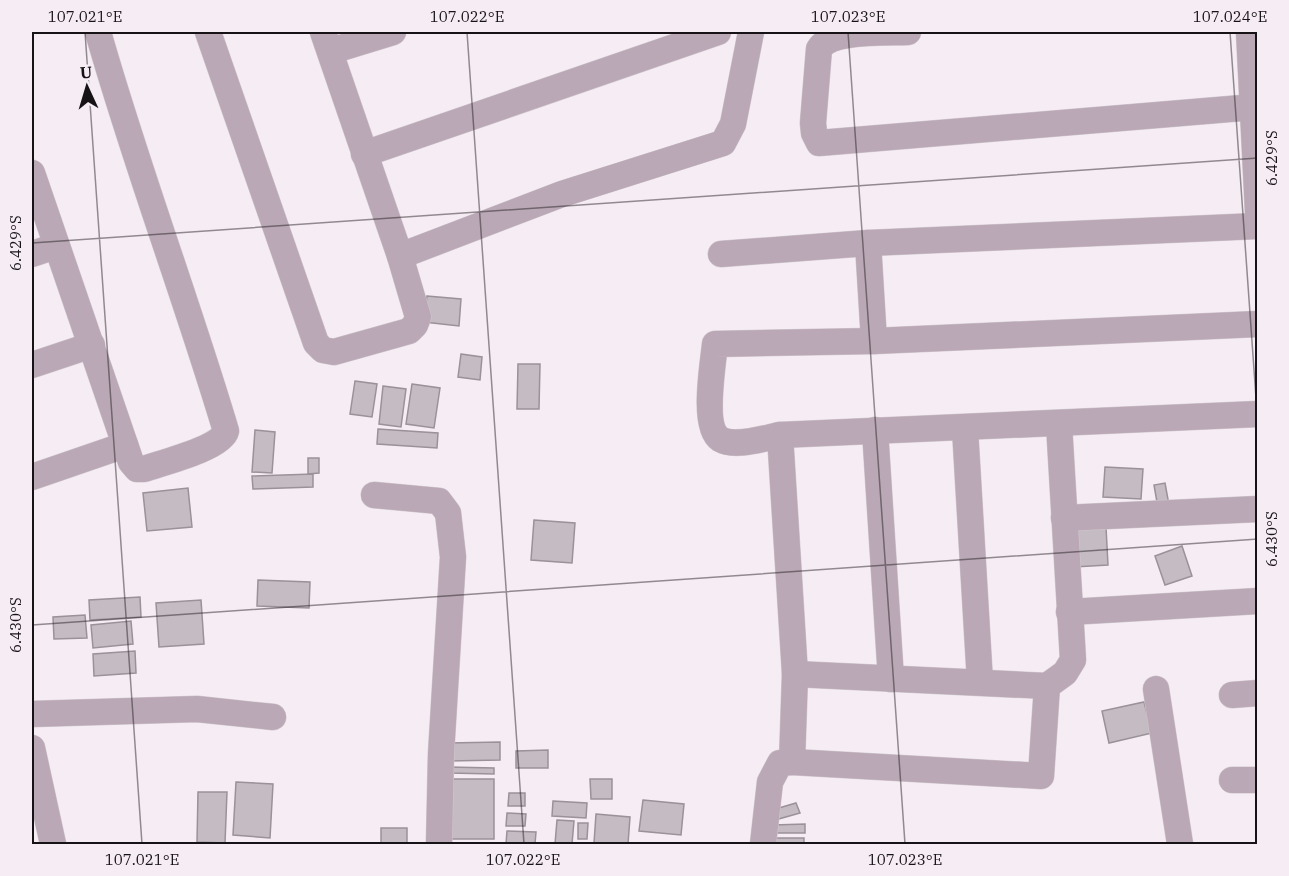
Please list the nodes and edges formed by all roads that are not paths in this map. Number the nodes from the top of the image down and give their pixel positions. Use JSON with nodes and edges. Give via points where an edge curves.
{"nodes":[{"id":1,"x":98,"y":32,"type":"edge"},
{"id":2,"x":208,"y":32,"type":"edge"},
{"id":3,"x":393,"y":32,"type":"edge"},
{"id":4,"x":718,"y":32,"type":"edge"},
{"id":5,"x":750,"y":32,"type":"edge"},
{"id":6,"x":908,"y":32,"type":"edge"},
{"id":7,"x":1249,"y":32,"type":"edge"},
{"id":8,"x":327,"y":41,"type":"edge"},
{"id":9,"x":1254,"y":106,"type":"junction"},
{"id":10,"x":364,"y":154,"type":"junction"},
{"id":11,"x":32,"y":173,"type":"edge"},
{"id":12,"x":1257,"y":212,"type":"edge"},
{"id":13,"x":1257,"y":226,"type":"edge"},
{"id":14,"x":868,"y":243,"type":"junction"},
{"id":15,"x":56,"y":246,"type":"junction"},
{"id":16,"x":32,"y":254,"type":"edge"},
{"id":17,"x":721,"y":254,"type":"dead end"},
{"id":18,"x":400,"y":256,"type":"junction"},
{"id":19,"x":1257,"y":324,"type":"edge"},
{"id":20,"x":874,"y":341,"type":"junction"},
{"id":21,"x":92,"y":345,"type":"junction"},
{"id":22,"x":32,"y":365,"type":"edge"},
{"id":23,"x":1257,"y":414,"type":"edge"},
{"id":24,"x":1059,"y":424,"type":"junction"},
{"id":25,"x":965,"y":429,"type":"junction"},
{"id":26,"x":875,"y":430,"type":"junction"},
{"id":27,"x":780,"y":435,"type":"junction"},
{"id":28,"x":125,"y":445,"type":"junction"},
{"id":29,"x":32,"y":477,"type":"edge"},
{"id":30,"x":374,"y":495,"type":"dead end"},
{"id":31,"x":1257,"y":509,"type":"edge"},
{"id":32,"x":1064,"y":518,"type":"junction"},
{"id":33,"x":1257,"y":601,"type":"edge"},
{"id":34,"x":1069,"y":612,"type":"junction"},
{"id":35,"x":795,"y":674,"type":"junction"},
{"id":36,"x":891,"y":678,"type":"junction"},
{"id":37,"x":980,"y":682,"type":"junction"},
{"id":38,"x":1047,"y":686,"type":"junction"},
{"id":39,"x":1156,"y":689,"type":"dead end"},
{"id":40,"x":32,"y":714,"type":"edge"},
{"id":41,"x":273,"y":717,"type":"dead end"},
{"id":42,"x":32,"y":748,"type":"edge"},
{"id":43,"x":792,"y":762,"type":"junction"},
{"id":44,"x":1232,"y":780,"type":"dead end"},
{"id":45,"x":1257,"y":780,"type":"edge"},
{"id":46,"x":44,"y":831,"type":"edge"},
{"id":47,"x":439,"y":844,"type":"edge"},
{"id":48,"x":763,"y":844,"type":"edge"},
{"id":49,"x":1180,"y":844,"type":"edge"}],
"edges":[{"from":1,"to":28,"type":"street","via":[[226,430],[222,438],[202,449],[144,469],[137,469],[130,462]]},
{"from":2,"to":18,"type":"street","via":[[316,343],[323,350],[334,352],[410,331],[415,325],[418,317]]},
{"from":3,"to":8,"type":"street"},
{"from":4,"to":10,"type":"street"},
{"from":5,"to":18,"type":"street","via":[[734,124],[723,143],[562,194]]},
{"from":6,"to":9,"type":"street","via":[[837,36],[822,44],[813,123],[819,143]]},
{"from":7,"to":9,"type":"street"},
{"from":8,"to":10,"type":"street"},
{"from":9,"to":12,"type":"street"},
{"from":10,"to":18,"type":"street"},
{"from":11,"to":15,"type":"street"},
{"from":13,"to":14,"type":"street"},
{"from":14,"to":17,"type":"street"},
{"from":14,"to":20,"type":"street"},
{"from":15,"to":16,"type":"street"},
{"from":15,"to":21,"type":"street"},
{"from":19,"to":20,"type":"street"},
{"from":20,"to":27,"type":"street","via":[[715,344],[710,402],[713,430],[720,439],[734,442]]},
{"from":21,"to":22,"type":"street"},
{"from":21,"to":28,"type":"street"},
{"from":23,"to":24,"type":"street"},
{"from":24,"to":25,"type":"street"},
{"from":24,"to":32,"type":"street"},
{"from":25,"to":26,"type":"street"},
{"from":25,"to":37,"type":"street"},
{"from":26,"to":27,"type":"street"},
{"from":26,"to":36,"type":"street"},
{"from":27,"to":35,"type":"street"},
{"from":28,"to":29,"type":"street"},
{"from":30,"to":47,"type":"street","via":[[439,501],[448,513],[453,557]]},
{"from":31,"to":32,"type":"street"},
{"from":32,"to":34,"type":"street"},
{"from":33,"to":34,"type":"street"},
{"from":34,"to":38,"type":"street","via":[[1073,660],[1065,673]]},
{"from":35,"to":36,"type":"street"},
{"from":35,"to":43,"type":"street"},
{"from":36,"to":37,"type":"street"},
{"from":37,"to":38,"type":"street"},
{"from":38,"to":43,"type":"street","via":[[1041,776]]},
{"from":39,"to":49,"type":"street"},
{"from":40,"to":41,"type":"street","via":[[197,709]]},
{"from":42,"to":46,"type":"street"},
{"from":43,"to":48,"type":"street","via":[[780,763],[770,782]]},
{"from":44,"to":45,"type":"street"}]}
